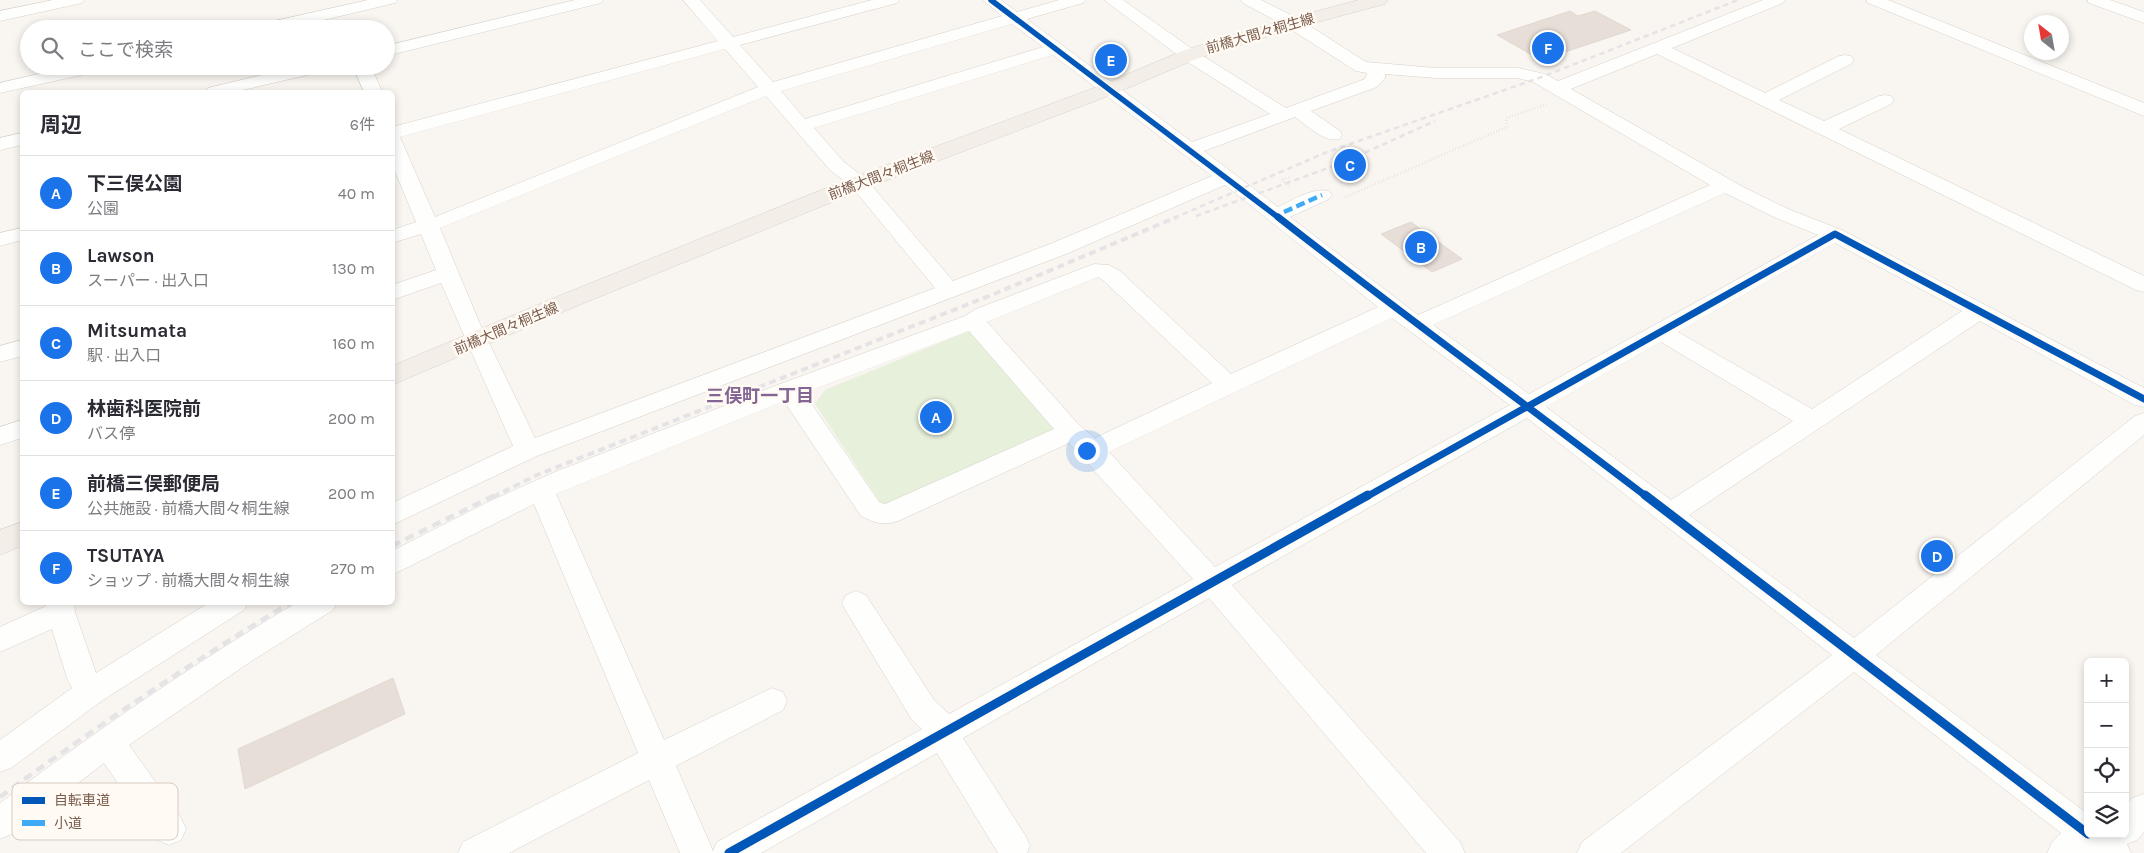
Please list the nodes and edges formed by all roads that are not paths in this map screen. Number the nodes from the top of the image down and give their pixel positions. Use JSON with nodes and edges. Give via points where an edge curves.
{"nodes":[{"id":1,"x":76,"y":0,"type":"edge"},
{"id":2,"x":389,"y":0,"type":"edge"},
{"id":3,"x":595,"y":0,"type":"edge"},
{"id":4,"x":691,"y":0,"type":"edge"},
{"id":5,"x":891,"y":0,"type":"edge"},
{"id":6,"x":991,"y":0,"type":"edge"},
{"id":7,"x":1077,"y":0,"type":"edge"},
{"id":8,"x":1112,"y":0,"type":"edge"},
{"id":9,"x":1249,"y":0,"type":"edge"},
{"id":10,"x":1379,"y":0,"type":"edge"},
{"id":11,"x":1777,"y":0,"type":"edge"},
{"id":12,"x":1874,"y":0,"type":"edge"},
{"id":13,"x":2095,"y":0,"type":"edge"},
{"id":14,"x":336,"y":6,"type":"edge"},
{"id":15,"x":0,"y":16,"type":"edge"},
{"id":16,"x":1014,"y":18,"type":"junction"},
{"id":17,"x":2144,"y":18,"type":"edge"},
{"id":18,"x":292,"y":20,"type":"edge"},
{"id":19,"x":342,"y":20,"type":"edge"},
{"id":20,"x":1293,"y":23,"type":"junction"},
{"id":21,"x":729,"y":43,"type":"junction"},
{"id":22,"x":1659,"y":48,"type":"junction"},
{"id":23,"x":395,"y":49,"type":"edge"},
{"id":24,"x":1055,"y":49,"type":"junction"},
{"id":25,"x":1189,"y":55,"type":"junction"},
{"id":26,"x":1845,"y":60,"type":"dead end"},
{"id":27,"x":1376,"y":69,"type":"junction"},
{"id":28,"x":58,"y":75,"type":"edge"},
{"id":29,"x":285,"y":75,"type":"edge"},
{"id":30,"x":366,"y":75,"type":"edge"},
{"id":31,"x":0,"y":88,"type":"edge"},
{"id":32,"x":768,"y":88,"type":"junction"},
{"id":33,"x":1109,"y":89,"type":"junction"},
{"id":34,"x":222,"y":90,"type":"edge"},
{"id":35,"x":372,"y":90,"type":"edge"},
{"id":36,"x":1564,"y":92,"type":"junction"},
{"id":37,"x":1764,"y":100,"type":"junction"},
{"id":38,"x":1885,"y":100,"type":"dead end"},
{"id":39,"x":2144,"y":110,"type":"edge"},
{"id":40,"x":1291,"y":113,"type":"junction"},
{"id":41,"x":801,"y":126,"type":"junction"},
{"id":42,"x":1823,"y":129,"type":"junction"},
{"id":43,"x":395,"y":132,"type":"edge"},
{"id":44,"x":1333,"y":135,"type":"dead end"},
{"id":45,"x":20,"y":139,"type":"edge"},
{"id":46,"x":0,"y":144,"type":"edge"},
{"id":47,"x":395,"y":146,"type":"edge"},
{"id":48,"x":1189,"y":150,"type":"junction"},
{"id":49,"x":1225,"y":178,"type":"junction"},
{"id":50,"x":859,"y":183,"type":"junction"},
{"id":51,"x":1726,"y":186,"type":"junction"},
{"id":52,"x":1330,"y":197,"type":"road end"},
{"id":53,"x":1284,"y":212,"type":"dead end"},
{"id":54,"x":430,"y":226,"type":"junction"},
{"id":55,"x":1834,"y":234,"type":"junction"},
{"id":56,"x":20,"y":235,"type":"edge"},
{"id":57,"x":395,"y":236,"type":"edge"},
{"id":58,"x":0,"y":240,"type":"edge"},
{"id":59,"x":449,"y":273,"type":"junction"},
{"id":60,"x":2144,"y":285,"type":"edge"},
{"id":61,"x":949,"y":291,"type":"junction"},
{"id":62,"x":395,"y":292,"type":"edge"},
{"id":63,"x":1394,"y":308,"type":"junction"},
{"id":64,"x":1979,"y":311,"type":"junction"},
{"id":65,"x":973,"y":321,"type":"junction"},
{"id":66,"x":1417,"y":324,"type":"junction"},
{"id":67,"x":1664,"y":330,"type":"junction"},
{"id":68,"x":478,"y":340,"type":"junction"},
{"id":69,"x":20,"y":349,"type":"edge"},
{"id":70,"x":0,"y":354,"type":"edge"},
{"id":71,"x":395,"y":375,"type":"edge"},
{"id":72,"x":1228,"y":385,"type":"junction"},
{"id":73,"x":789,"y":390,"type":"junction"},
{"id":74,"x":2144,"y":399,"type":"edge"},
{"id":75,"x":1527,"y":405,"type":"junction"},
{"id":76,"x":1813,"y":421,"type":"junction"},
{"id":77,"x":2144,"y":422,"type":"edge"},
{"id":78,"x":20,"y":429,"type":"edge"},
{"id":79,"x":0,"y":436,"type":"edge"},
{"id":80,"x":1081,"y":441,"type":"junction"},
{"id":81,"x":528,"y":450,"type":"junction"},
{"id":82,"x":540,"y":490,"type":"junction"},
{"id":83,"x":395,"y":514,"type":"edge"},
{"id":84,"x":1670,"y":514,"type":"junction"},
{"id":85,"x":20,"y":535,"type":"edge"},
{"id":86,"x":0,"y":543,"type":"edge"},
{"id":87,"x":395,"y":562,"type":"edge"},
{"id":88,"x":1212,"y":582,"type":"junction"},
{"id":89,"x":856,"y":603,"type":"dead end"},
{"id":90,"x":229,"y":605,"type":"edge"},
{"id":91,"x":318,"y":605,"type":"edge"},
{"id":92,"x":60,"y":607,"type":"edge"},
{"id":93,"x":0,"y":640,"type":"edge"},
{"id":94,"x":1854,"y":655,"type":"junction"},
{"id":95,"x":92,"y":691,"type":"junction"},
{"id":96,"x":772,"y":701,"type":"dead end"},
{"id":97,"x":946,"y":731,"type":"junction"},
{"id":98,"x":106,"y":743,"type":"junction"},
{"id":99,"x":0,"y":758,"type":"edge"},
{"id":100,"x":656,"y":761,"type":"junction"},
{"id":101,"x":53,"y":783,"type":"edge"},
{"id":102,"x":137,"y":783,"type":"edge"},
{"id":103,"x":2144,"y":809,"type":"edge"},
{"id":104,"x":12,"y":814,"type":"edge"},
{"id":105,"x":0,"y":823,"type":"edge"},
{"id":106,"x":2099,"y":840,"type":"edge"},
{"id":107,"x":1013,"y":846,"type":"dead end"},
{"id":108,"x":475,"y":853,"type":"edge"},
{"id":109,"x":697,"y":853,"type":"edge"},
{"id":110,"x":729,"y":853,"type":"edge"},
{"id":111,"x":1448,"y":853,"type":"edge"},
{"id":112,"x":1594,"y":853,"type":"edge"}],
"edges":[{"from":1,"to":15,"type":"street"},
{"from":2,"to":14,"type":"street"},
{"from":3,"to":23,"type":"street"},
{"from":4,"to":21,"type":"street"},
{"from":5,"to":21,"type":"street"},
{"from":6,"to":16,"type":"street"},
{"from":7,"to":16,"type":"street"},
{"from":8,"to":25,"type":"street"},
{"from":9,"to":20,"type":"street"},
{"from":10,"to":20,"type":"main road","name":"前橋大間々桐生線"},
{"from":11,"to":22,"type":"street"},
{"from":12,"to":39,"type":"street"},
{"from":13,"to":17,"type":"street"},
{"from":14,"to":18,"type":"street"},
{"from":14,"to":19,"type":"street"},
{"from":16,"to":24,"type":"street"},
{"from":16,"to":32,"type":"street"},
{"from":20,"to":25,"type":"main road","name":"前橋大間々桐生線"},
{"from":20,"to":27,"type":"street","via":[[1356,64]]},
{"from":21,"to":32,"type":"street"},
{"from":21,"to":43,"type":"street"},
{"from":22,"to":36,"type":"street"},
{"from":22,"to":37,"type":"street"},
{"from":24,"to":33,"type":"street"},
{"from":24,"to":41,"type":"street"},
{"from":25,"to":33,"type":"main road","name":"前橋大間々桐生線"},
{"from":25,"to":40,"type":"street"},
{"from":26,"to":37,"type":"street"},
{"from":27,"to":36,"type":"street","via":[[1518,73],[1539,78]]},
{"from":27,"to":40,"type":"street","via":[[1376,78],[1371,83]]},
{"from":28,"to":31,"type":"street"},
{"from":29,"to":34,"type":"street"},
{"from":30,"to":35,"type":"street"},
{"from":32,"to":41,"type":"street"},
{"from":32,"to":54,"type":"street"},
{"from":33,"to":48,"type":"street"},
{"from":33,"to":50,"type":"main road","name":"前橋大間々桐生線"},
{"from":36,"to":51,"type":"street"},
{"from":37,"to":42,"type":"street"},
{"from":38,"to":42,"type":"street"},
{"from":40,"to":44,"type":"street"},
{"from":40,"to":48,"type":"street"},
{"from":41,"to":50,"type":"street","via":[[842,172]]},
{"from":42,"to":60,"type":"street"},
{"from":45,"to":46,"type":"street"},
{"from":47,"to":54,"type":"street"},
{"from":48,"to":49,"type":"street"},
{"from":49,"to":61,"type":"street"},
{"from":49,"to":63,"type":"street"},
{"from":50,"to":61,"type":"street"},
{"from":50,"to":68,"type":"main road","name":"前橋大間々桐生線"},
{"from":51,"to":55,"type":"street"},
{"from":51,"to":66,"type":"street"},
{"from":52,"to":53,"type":"street"},
{"from":54,"to":57,"type":"street"},
{"from":54,"to":59,"type":"street"},
{"from":55,"to":64,"type":"street"},
{"from":55,"to":67,"type":"street"},
{"from":56,"to":58,"type":"street"},
{"from":59,"to":62,"type":"street"},
{"from":59,"to":68,"type":"street"},
{"from":61,"to":81,"type":"street"},
{"from":63,"to":66,"type":"street"},
{"from":63,"to":72,"type":"street"},
{"from":64,"to":74,"type":"street"},
{"from":64,"to":76,"type":"street"},
{"from":65,"to":72,"type":"street","via":[[1101,270],[1112,276]]},
{"from":65,"to":73,"type":"street"},
{"from":65,"to":80,"type":"street"},
{"from":66,"to":75,"type":"street"},
{"from":67,"to":75,"type":"street"},
{"from":67,"to":76,"type":"street","via":[[1665,334]]},
{"from":68,"to":71,"type":"main road","name":"前橋大間々桐生線"},
{"from":68,"to":81,"type":"street"},
{"from":69,"to":70,"type":"street"},
{"from":72,"to":80,"type":"street"},
{"from":73,"to":80,"type":"street","via":[[870,509],[882,515]]},
{"from":73,"to":82,"type":"street"},
{"from":75,"to":84,"type":"street"},
{"from":75,"to":88,"type":"street"},
{"from":76,"to":84,"type":"street"},
{"from":77,"to":94,"type":"street"},
{"from":78,"to":79,"type":"street"},
{"from":80,"to":88,"type":"street"},
{"from":81,"to":83,"type":"street"},
{"from":82,"to":87,"type":"street"},
{"from":82,"to":100,"type":"street"},
{"from":84,"to":94,"type":"street"},
{"from":85,"to":86,"type":"main road"},
{"from":88,"to":97,"type":"street"},
{"from":88,"to":111,"type":"street"},
{"from":89,"to":97,"type":"street","via":[[923,710]]},
{"from":90,"to":95,"type":"street"},
{"from":91,"to":98,"type":"street"},
{"from":92,"to":93,"type":"street"},
{"from":92,"to":95,"type":"street","via":[[82,678]]},
{"from":94,"to":106,"type":"street"},
{"from":94,"to":112,"type":"street"},
{"from":95,"to":99,"type":"street"},
{"from":96,"to":100,"type":"street"},
{"from":97,"to":107,"type":"street","via":[[949,744]]},
{"from":97,"to":110,"type":"street"},
{"from":98,"to":101,"type":"street"},
{"from":98,"to":102,"type":"street"},
{"from":100,"to":108,"type":"street"},
{"from":100,"to":109,"type":"street"},
{"from":103,"to":106,"type":"street"},
{"from":104,"to":105,"type":"street"}]}
